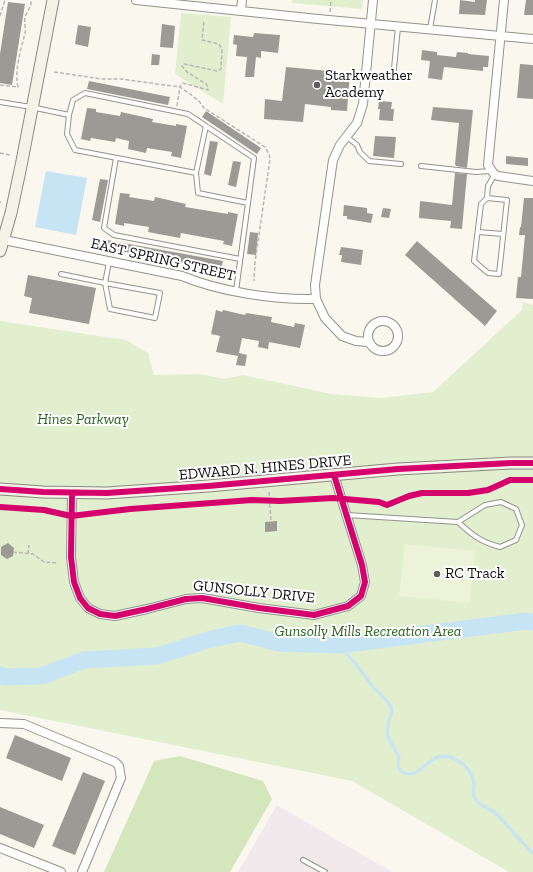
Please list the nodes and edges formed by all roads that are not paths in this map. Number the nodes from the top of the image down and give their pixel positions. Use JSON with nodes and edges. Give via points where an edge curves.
{"nodes":[{"id":1,"x":53,"y":0,"type":"edge"},
{"id":2,"x":136,"y":0,"type":"edge"},
{"id":3,"x":242,"y":0,"type":"edge"},
{"id":4,"x":373,"y":0,"type":"edge"},
{"id":5,"x":435,"y":0,"type":"edge"},
{"id":6,"x":504,"y":0,"type":"edge"},
{"id":7,"x":241,"y":11,"type":"junction"},
{"id":8,"x":371,"y":24,"type":"junction"},
{"id":9,"x":398,"y":26,"type":"junction"},
{"id":10,"x":430,"y":29,"type":"junction"},
{"id":11,"x":500,"y":36,"type":"junction"},
{"id":12,"x":533,"y":39,"type":"edge"},
{"id":13,"x":366,"y":76,"type":"junction"},
{"id":14,"x":0,"y":102,"type":"edge"},
{"id":15,"x":31,"y":107,"type":"junction"},
{"id":16,"x":70,"y":115,"type":"junction"},
{"id":17,"x":206,"y":126,"type":"junction"},
{"id":18,"x":347,"y":137,"type":"junction"},
{"id":19,"x":116,"y":158,"type":"junction"},
{"id":20,"x":401,"y":164,"type":"dead end"},
{"id":21,"x":421,"y":166,"type":"dead end"},
{"id":22,"x":493,"y":172,"type":"junction"},
{"id":23,"x":196,"y":173,"type":"junction"},
{"id":24,"x":533,"y":181,"type":"edge"},
{"id":25,"x":487,"y":198,"type":"junction"},
{"id":26,"x":248,"y":203,"type":"junction"},
{"id":27,"x":478,"y":232,"type":"junction"},
{"id":28,"x":503,"y":234,"type":"junction"},
{"id":29,"x":4,"y":240,"type":"junction"},
{"id":30,"x":0,"y":251,"type":"edge"},
{"id":31,"x":240,"y":259,"type":"junction"},
{"id":32,"x":109,"y":261,"type":"junction"},
{"id":33,"x":61,"y":274,"type":"dead end"},
{"id":34,"x":105,"y":283,"type":"junction"},
{"id":35,"x":236,"y":291,"type":"junction"},
{"id":36,"x":316,"y":299,"type":"junction"},
{"id":37,"x":368,"y":342,"type":"dead end"},
{"id":38,"x":533,"y":463,"type":"edge"},
{"id":39,"x":334,"y":475,"type":"junction"},
{"id":40,"x":0,"y":489,"type":"edge"},
{"id":41,"x":72,"y":493,"type":"junction"},
{"id":42,"x":347,"y":515,"type":"junction"},
{"id":43,"x":458,"y":522,"type":"junction"},
{"id":44,"x":0,"y":723,"type":"edge"},
{"id":45,"x":0,"y":848,"type":"edge"},
{"id":46,"x":303,"y":860,"type":"dead end"},
{"id":47,"x":61,"y":872,"type":"edge"},
{"id":48,"x":82,"y":872,"type":"edge"},
{"id":49,"x":325,"y":872,"type":"edge"}],
"edges":[{"from":1,"to":15,"type":"street"},
{"from":2,"to":7,"type":"street"},
{"from":3,"to":7,"type":"street"},
{"from":4,"to":8,"type":"street"},
{"from":5,"to":10,"type":"lane"},
{"from":6,"to":11,"type":"street"},
{"from":7,"to":8,"type":"street"},
{"from":8,"to":9,"type":"street"},
{"from":8,"to":13,"type":"street"},
{"from":9,"to":10,"type":"street"},
{"from":9,"to":13,"type":"lane","via":[[393,79]]},
{"from":10,"to":11,"type":"street"},
{"from":11,"to":12,"type":"street"},
{"from":11,"to":22,"type":"street","via":[[488,160],[489,168]]},
{"from":13,"to":18,"type":"street","via":[[363,104],[357,123]]},
{"from":14,"to":15,"type":"lane"},
{"from":15,"to":16,"type":"lane"},
{"from":15,"to":29,"type":"street","via":[[20,172]]},
{"from":16,"to":17,"type":"lane","via":[[73,100],[85,93],[188,114]]},
{"from":16,"to":19,"type":"lane","via":[[66,134],[75,150]]},
{"from":17,"to":23,"type":"lane"},
{"from":17,"to":26,"type":"lane","via":[[254,158]]},
{"from":18,"to":20,"type":"lane","via":[[357,145],[368,161]]},
{"from":18,"to":36,"type":"street","via":[[333,160],[315,285]]},
{"from":19,"to":23,"type":"lane"},
{"from":19,"to":31,"type":"lane","via":[[104,228],[114,236]]},
{"from":21,"to":22,"type":"lane"},
{"from":22,"to":24,"type":"street","via":[[503,178]]},
{"from":22,"to":25,"type":"lane"},
{"from":23,"to":26,"type":"lane","via":[[198,193]]},
{"from":25,"to":27,"type":"lane","via":[[481,204]]},
{"from":25,"to":28,"type":"lane","via":[[506,200]]},
{"from":26,"to":31,"type":"lane"},
{"from":27,"to":28,"type":"lane"},
{"from":27,"to":28,"type":"lane","via":[[474,261],[488,273],[499,274]]},
{"from":29,"to":30,"type":"street"},
{"from":29,"to":32,"type":"street","name":"EAST SPRING STREET"},
{"from":31,"to":35,"type":"lane"},
{"from":32,"to":34,"type":"lane"},
{"from":32,"to":35,"type":"street","name":"EAST SPRING STREET","via":[[182,276],[202,284]]},
{"from":33,"to":34,"type":"lane"},
{"from":34,"to":34,"type":"lane","via":[[160,293],[155,318],[110,309]]},
{"from":35,"to":36,"type":"street","name":"EAST SPRING STREET"},
{"from":36,"to":37,"type":"street","via":[[326,318],[342,336],[356,342]]},
{"from":38,"to":39,"type":"street","name":"EDWARD N. HINES DRIVE","via":[[458,465]]},
{"from":39,"to":41,"type":"street","name":"EDWARD N. HINES DRIVE","via":[[131,491]]},
{"from":39,"to":42,"type":"street","name":"GUNSOLLY DRIVE"},
{"from":40,"to":41,"type":"street","name":"EDWARD N. HINES DRIVE"},
{"from":41,"to":42,"type":"street","name":"GUNSOLLY DRIVE","via":[[71,557],[74,582],[80,598],[88,608],[100,614],[115,616],[186,599],[202,598],[314,615],[348,606],[361,596],[364,582],[362,565]]},
{"from":42,"to":43,"type":"lane"},
{"from":43,"to":43,"type":"lane","via":[[485,543],[500,547],[516,540],[522,525],[516,509],[501,502],[485,504]]},
{"from":44,"to":48,"type":"street","via":[[24,724],[115,762],[119,766],[121,778]]},
{"from":45,"to":47,"type":"street"},
{"from":46,"to":49,"type":"lane"}]}
